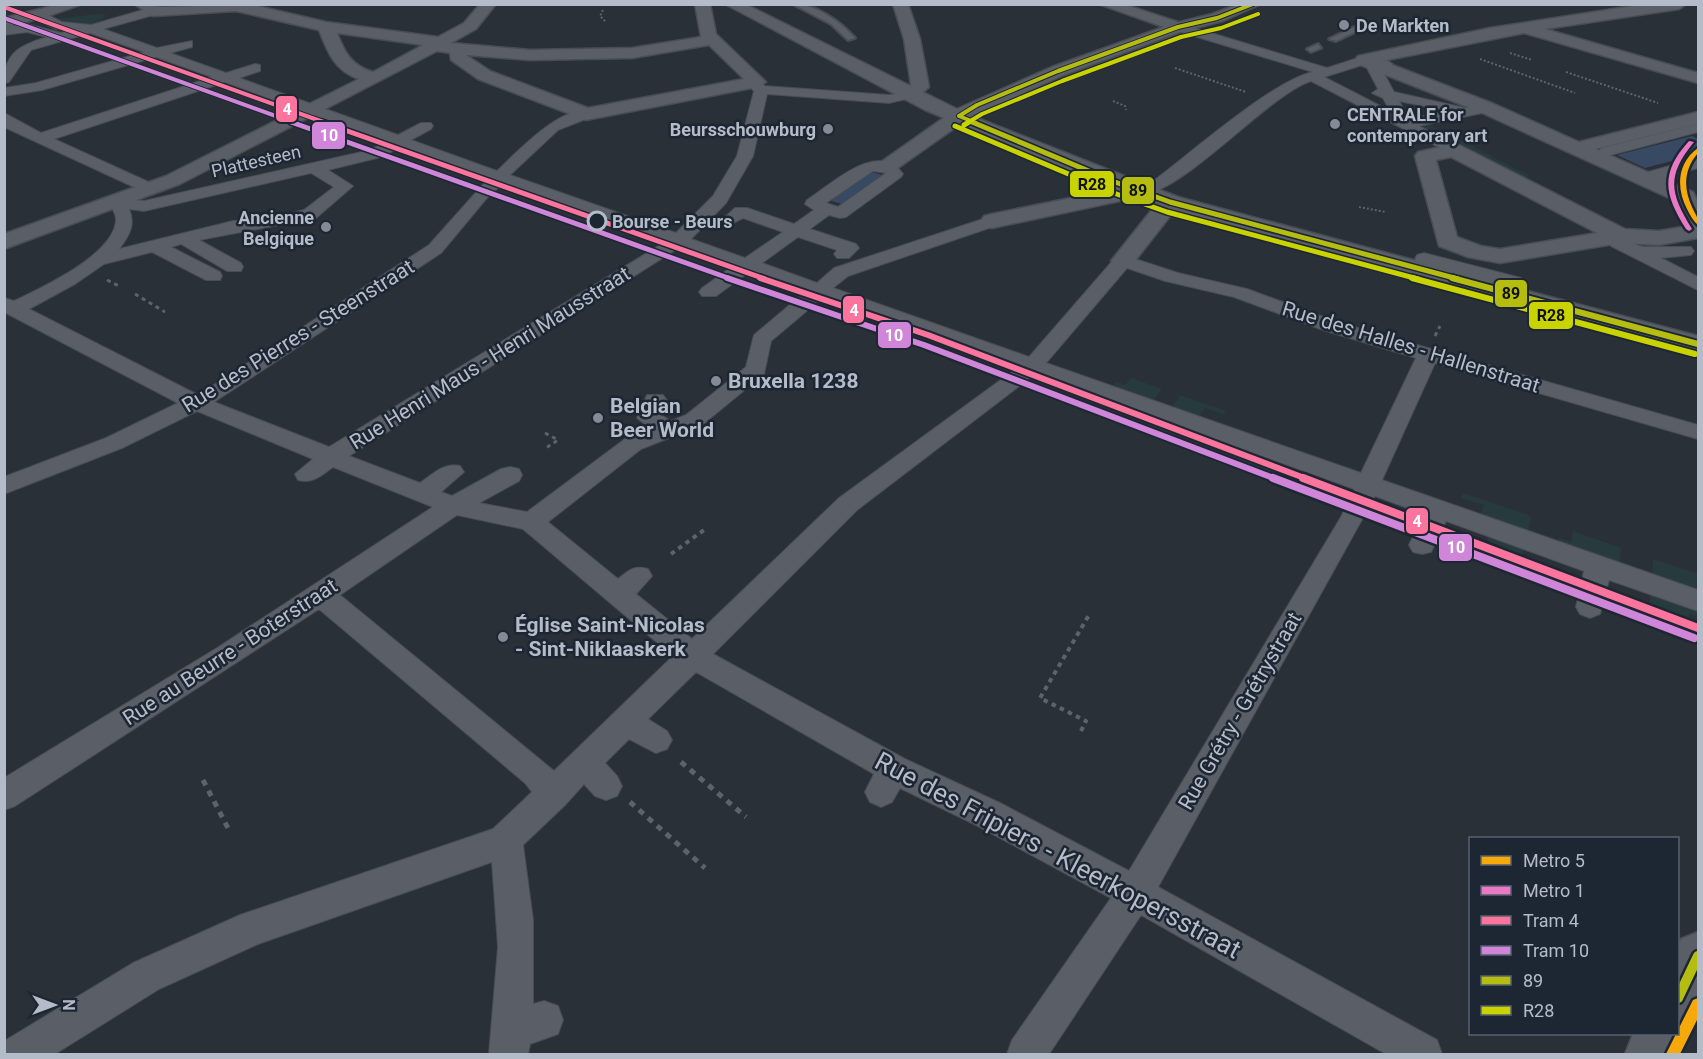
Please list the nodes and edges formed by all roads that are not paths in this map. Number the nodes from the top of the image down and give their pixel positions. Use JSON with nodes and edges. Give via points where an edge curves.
{"nodes":[{"id":1,"x":16,"y":4,"type":"edge"},
{"id":2,"x":489,"y":4,"type":"edge"},
{"id":3,"x":702,"y":4,"type":"edge"},
{"id":4,"x":732,"y":4,"type":"edge"},
{"id":5,"x":900,"y":4,"type":"edge"},
{"id":6,"x":1106,"y":4,"type":"edge"},
{"id":7,"x":1141,"y":4,"type":"edge"},
{"id":8,"x":1254,"y":4,"type":"edge"},
{"id":9,"x":239,"y":5,"type":"edge"},
{"id":10,"x":796,"y":5,"type":"edge"},
{"id":11,"x":72,"y":6,"type":"edge"},
{"id":12,"x":148,"y":8,"type":"edge"},
{"id":13,"x":1684,"y":11,"type":"edge"},
{"id":14,"x":816,"y":14,"type":"junction"},
{"id":15,"x":802,"y":18,"type":"dead end"},
{"id":16,"x":1206,"y":20,"type":"junction"},
{"id":17,"x":35,"y":22,"type":"junction"},
{"id":18,"x":1179,"y":22,"type":"junction"},
{"id":19,"x":4,"y":23,"type":"edge"},
{"id":20,"x":1364,"y":26,"type":"dead end"},
{"id":21,"x":326,"y":27,"type":"junction"},
{"id":22,"x":1523,"y":28,"type":"junction"},
{"id":23,"x":91,"y":29,"type":"junction"},
{"id":24,"x":4,"y":30,"type":"edge"},
{"id":25,"x":60,"y":32,"type":"junction"},
{"id":26,"x":1248,"y":32,"type":"dead end"},
{"id":27,"x":851,"y":38,"type":"dead end"},
{"id":28,"x":4,"y":39,"type":"edge"},
{"id":29,"x":1333,"y":39,"type":"dead end"},
{"id":30,"x":712,"y":40,"type":"junction"},
{"id":31,"x":440,"y":42,"type":"junction"},
{"id":32,"x":187,"y":44,"type":"dead end"},
{"id":33,"x":24,"y":46,"type":"junction"},
{"id":34,"x":460,"y":49,"type":"junction"},
{"id":35,"x":1319,"y":50,"type":"dead end"},
{"id":36,"x":632,"y":53,"type":"junction"},
{"id":37,"x":156,"y":54,"type":"junction"},
{"id":38,"x":1372,"y":63,"type":"junction"},
{"id":39,"x":255,"y":68,"type":"dead end"},
{"id":40,"x":646,"y":68,"type":"dead end"},
{"id":41,"x":220,"y":77,"type":"junction"},
{"id":42,"x":1321,"y":77,"type":"junction"},
{"id":43,"x":375,"y":78,"type":"junction"},
{"id":44,"x":1698,"y":78,"type":"edge"},
{"id":45,"x":4,"y":79,"type":"edge"},
{"id":46,"x":659,"y":83,"type":"dead end"},
{"id":47,"x":759,"y":86,"type":"junction"},
{"id":48,"x":4,"y":92,"type":"edge"},
{"id":49,"x":909,"y":94,"type":"junction"},
{"id":50,"x":1390,"y":95,"type":"junction"},
{"id":51,"x":673,"y":98,"type":"junction"},
{"id":52,"x":312,"y":109,"type":"junction"},
{"id":53,"x":1479,"y":110,"type":"junction"},
{"id":54,"x":586,"y":114,"type":"junction"},
{"id":55,"x":959,"y":116,"type":"junction"},
{"id":56,"x":1698,"y":118,"type":"edge"},
{"id":57,"x":6,"y":122,"type":"edge"},
{"id":58,"x":391,"y":124,"type":"dead end"},
{"id":59,"x":1404,"y":124,"type":"junction"},
{"id":60,"x":426,"y":126,"type":"dead end"},
{"id":61,"x":1698,"y":128,"type":"edge"},
{"id":62,"x":363,"y":134,"type":"junction"},
{"id":63,"x":40,"y":138,"type":"junction"},
{"id":64,"x":402,"y":141,"type":"junction"},
{"id":65,"x":1594,"y":148,"type":"junction"},
{"id":66,"x":1443,"y":149,"type":"junction"},
{"id":67,"x":446,"y":150,"type":"junction"},
{"id":68,"x":420,"y":160,"type":"dead end"},
{"id":69,"x":1698,"y":163,"type":"edge"},
{"id":70,"x":886,"y":167,"type":"junction"},
{"id":71,"x":313,"y":168,"type":"junction"},
{"id":72,"x":499,"y":177,"type":"junction"},
{"id":73,"x":1664,"y":182,"type":"junction"},
{"id":74,"x":177,"y":186,"type":"dead end"},
{"id":75,"x":1140,"y":190,"type":"junction"},
{"id":76,"x":1697,"y":190,"type":"edge"},
{"id":77,"x":147,"y":198,"type":"junction"},
{"id":78,"x":1170,"y":202,"type":"junction"},
{"id":79,"x":826,"y":209,"type":"junction"},
{"id":80,"x":708,"y":211,"type":"junction"},
{"id":81,"x":118,"y":212,"type":"junction"},
{"id":82,"x":992,"y":221,"type":"joint"},
{"id":83,"x":1698,"y":224,"type":"edge"},
{"id":84,"x":796,"y":230,"type":"junction"},
{"id":85,"x":1593,"y":231,"type":"dead end"},
{"id":86,"x":1698,"y":231,"type":"edge"},
{"id":87,"x":1659,"y":238,"type":"junction"},
{"id":88,"x":185,"y":239,"type":"junction"},
{"id":89,"x":1619,"y":239,"type":"junction"},
{"id":90,"x":680,"y":240,"type":"junction"},
{"id":91,"x":4,"y":242,"type":"edge"},
{"id":92,"x":157,"y":247,"type":"junction"},
{"id":93,"x":1640,"y":253,"type":"junction"},
{"id":94,"x":1692,"y":255,"type":"edge"},
{"id":95,"x":100,"y":259,"type":"junction"},
{"id":96,"x":1123,"y":261,"type":"junction"},
{"id":97,"x":748,"y":264,"type":"junction"},
{"id":98,"x":1428,"y":264,"type":"junction"},
{"id":99,"x":860,"y":266,"type":"junction"},
{"id":100,"x":234,"y":267,"type":"dead end"},
{"id":101,"x":1483,"y":269,"type":"junction"},
{"id":102,"x":213,"y":276,"type":"dead end"},
{"id":103,"x":1698,"y":284,"type":"edge"},
{"id":104,"x":819,"y":289,"type":"junction"},
{"id":105,"x":709,"y":292,"type":"dead end"},
{"id":106,"x":9,"y":307,"type":"edge"},
{"id":107,"x":1698,"y":344,"type":"edge"},
{"id":108,"x":1429,"y":353,"type":"junction"},
{"id":109,"x":1033,"y":365,"type":"junction"},
{"id":110,"x":655,"y":400,"type":"dead end"},
{"id":111,"x":196,"y":403,"type":"junction"},
{"id":112,"x":672,"y":430,"type":"junction"},
{"id":113,"x":1698,"y":432,"type":"edge"},
{"id":114,"x":332,"y":458,"type":"junction"},
{"id":115,"x":452,"y":472,"type":"dead end"},
{"id":116,"x":307,"y":474,"type":"dead end"},
{"id":117,"x":510,"y":475,"type":"dead end"},
{"id":118,"x":1369,"y":484,"type":"junction"},
{"id":119,"x":4,"y":486,"type":"edge"},
{"id":120,"x":422,"y":494,"type":"junction"},
{"id":121,"x":453,"y":506,"type":"junction"},
{"id":122,"x":1439,"y":509,"type":"junction"},
{"id":123,"x":531,"y":522,"type":"junction"},
{"id":124,"x":1422,"y":545,"type":"dead end"},
{"id":125,"x":1598,"y":565,"type":"junction"},
{"id":126,"x":639,"y":576,"type":"dead end"},
{"id":127,"x":320,"y":594,"type":"junction"},
{"id":128,"x":618,"y":594,"type":"junction"},
{"id":129,"x":1698,"y":601,"type":"edge"},
{"id":130,"x":1590,"y":607,"type":"dead end"},
{"id":131,"x":694,"y":657,"type":"junction"},
{"id":132,"x":627,"y":722,"type":"junction"},
{"id":133,"x":656,"y":740,"type":"dead end"},
{"id":134,"x":554,"y":795,"type":"junction"},
{"id":135,"x":4,"y":796,"type":"edge"},
{"id":136,"x":505,"y":840,"type":"junction"},
{"id":137,"x":1135,"y":893,"type":"junction"},
{"id":138,"x":1698,"y":956,"type":"edge"},
{"id":139,"x":1679,"y":994,"type":"edge"},
{"id":140,"x":522,"y":1035,"type":"edge"},
{"id":141,"x":1660,"y":1035,"type":"edge"},
{"id":142,"x":21,"y":1054,"type":"edge"},
{"id":143,"x":1026,"y":1054,"type":"edge"},
{"id":144,"x":1423,"y":1054,"type":"edge"},
{"id":145,"x":1650,"y":1054,"type":"edge"}],
"edges":[{"from":1,"to":17,"type":"street"},
{"from":2,"to":31,"type":"street","via":[[470,26]]},
{"from":3,"to":30,"type":"street"},
{"from":4,"to":49,"type":"street"},
{"from":5,"to":49,"type":"street","via":[[912,39],[920,87]]},
{"from":6,"to":18,"type":"street"},
{"from":7,"to":16,"type":"street"},
{"from":8,"to":16,"type":"street"},
{"from":9,"to":12,"type":"street"},
{"from":9,"to":21,"type":"street"},
{"from":10,"to":14,"type":"lane"},
{"from":11,"to":17,"type":"street"},
{"from":12,"to":23,"type":"street","via":[[106,16]]},
{"from":13,"to":22,"type":"street","via":[[1649,9],[1590,15]]},
{"from":14,"to":15,"type":"lane"},
{"from":14,"to":27,"type":"lane","via":[[834,22]]},
{"from":16,"to":18,"type":"street"},
{"from":16,"to":26,"type":"street"},
{"from":17,"to":19,"type":"street"},
{"from":17,"to":24,"type":"street"},
{"from":17,"to":25,"type":"street"},
{"from":17,"to":33,"type":"street"},
{"from":18,"to":42,"type":"street"},
{"from":18,"to":55,"type":"street"},
{"from":20,"to":29,"type":"lane"},
{"from":21,"to":31,"type":"street"},
{"from":21,"to":43,"type":"street","via":[[342,65]]},
{"from":22,"to":38,"type":"street"},
{"from":22,"to":44,"type":"street"},
{"from":23,"to":25,"type":"street"},
{"from":23,"to":37,"type":"street"},
{"from":25,"to":33,"type":"street"},
{"from":28,"to":33,"type":"street"},
{"from":30,"to":36,"type":"street"},
{"from":30,"to":47,"type":"street"},
{"from":31,"to":34,"type":"street","via":[[442,47]]},
{"from":31,"to":43,"type":"street"},
{"from":32,"to":37,"type":"street"},
{"from":33,"to":45,"type":"street"},
{"from":34,"to":36,"type":"street","via":[[530,55]]},
{"from":34,"to":54,"type":"street","via":[[457,56],[484,75]]},
{"from":35,"to":38,"type":"street"},
{"from":36,"to":40,"type":"street"},
{"from":37,"to":41,"type":"street"},
{"from":37,"to":48,"type":"street","via":[[37,87]]},
{"from":38,"to":42,"type":"street"},
{"from":38,"to":50,"type":"street"},
{"from":38,"to":53,"type":"street"},
{"from":39,"to":41,"type":"street"},
{"from":41,"to":52,"type":"street"},
{"from":41,"to":63,"type":"street"},
{"from":42,"to":50,"type":"street"},
{"from":42,"to":59,"type":"street"},
{"from":42,"to":75,"type":"street","via":[[1298,81],[1158,186]]},
{"from":43,"to":52,"type":"street"},
{"from":46,"to":51,"type":"street"},
{"from":47,"to":49,"type":"street","via":[[889,99]]},
{"from":47,"to":51,"type":"street"},
{"from":47,"to":80,"type":"street","name":"Rue Henri Maus - Henri Mausstraat","via":[[745,156],[720,199]]},
{"from":49,"to":55,"type":"street"},
{"from":50,"to":53,"type":"street"},
{"from":50,"to":59,"type":"street"},
{"from":51,"to":54,"type":"street"},
{"from":52,"to":62,"type":"street"},
{"from":52,"to":77,"type":"street"},
{"from":53,"to":59,"type":"street"},
{"from":53,"to":65,"type":"street"},
{"from":54,"to":72,"type":"street","name":"Rue des Pierres - Steenstraat","via":[[554,127]]},
{"from":55,"to":70,"type":"street"},
{"from":55,"to":75,"type":"street"},
{"from":56,"to":65,"type":"street"},
{"from":57,"to":63,"type":"street"},
{"from":58,"to":62,"type":"street","via":[[385,122]]},
{"from":59,"to":66,"type":"street"},
{"from":60,"to":64,"type":"street","name":"Plattesteen"},
{"from":61,"to":65,"type":"street"},
{"from":62,"to":64,"type":"street"},
{"from":63,"to":77,"type":"street"},
{"from":64,"to":67,"type":"street"},
{"from":64,"to":71,"type":"street","name":"Plattesteen","via":[[371,155]]},
{"from":65,"to":73,"type":"street"},
{"from":65,"to":73,"type":"street"},
{"from":66,"to":85,"type":"street"},
{"from":66,"to":89,"type":"street"},
{"from":66,"to":101,"type":"street","via":[[1425,156],[1447,241]]},
{"from":67,"to":68,"type":"street"},
{"from":67,"to":72,"type":"street"},
{"from":69,"to":73,"type":"street"},
{"from":70,"to":79,"type":"street","via":[[840,213]]},
{"from":70,"to":79,"type":"street","via":[[813,204]]},
{"from":71,"to":77,"type":"street","name":"Plattesteen"},
{"from":71,"to":88,"type":"street","via":[[345,186],[310,213]]},
{"from":72,"to":90,"type":"street","via":[[587,215],[617,211]]},
{"from":72,"to":111,"type":"street","name":"Rue des Pierres - Steenstraat","via":[[409,273]]},
{"from":73,"to":76,"type":"street"},
{"from":73,"to":83,"type":"street","via":[[1685,197]]},
{"from":74,"to":77,"type":"street"},
{"from":75,"to":78,"type":"street"},
{"from":75,"to":82,"type":"street"},
{"from":77,"to":81,"type":"street"},
{"from":78,"to":96,"type":"street"},
{"from":78,"to":98,"type":"street"},
{"from":79,"to":84,"type":"street"},
{"from":80,"to":84,"type":"street","via":[[737,219],[741,212]]},
{"from":80,"to":90,"type":"street","name":"Rue Henri Maus - Henri Mausstraat"},
{"from":81,"to":91,"type":"street"},
{"from":81,"to":95,"type":"street","via":[[117,240]]},
{"from":82,"to":99,"type":"street"},
{"from":84,"to":97,"type":"street"},
{"from":84,"to":99,"type":"street","via":[[850,248],[842,253],[845,260]]},
{"from":86,"to":87,"type":"street"},
{"from":87,"to":89,"type":"street"},
{"from":87,"to":94,"type":"street"},
{"from":88,"to":92,"type":"street"},
{"from":88,"to":100,"type":"street"},
{"from":89,"to":93,"type":"street"},
{"from":89,"to":101,"type":"street","via":[[1505,256]]},
{"from":90,"to":97,"type":"street"},
{"from":90,"to":114,"type":"street","name":"Rue Henri Maus - Henri Mausstraat","via":[[528,343],[351,442]]},
{"from":92,"to":95,"type":"street"},
{"from":92,"to":102,"type":"street"},
{"from":93,"to":94,"type":"street"},
{"from":93,"to":103,"type":"street"},
{"from":95,"to":106,"type":"street","via":[[69,280]]},
{"from":96,"to":108,"type":"street","name":"Rue des Halles - Hallenstraat","via":[[1240,293],[1330,326]]},
{"from":96,"to":109,"type":"street"},
{"from":97,"to":104,"type":"street"},
{"from":97,"to":105,"type":"street"},
{"from":98,"to":101,"type":"street"},
{"from":98,"to":101,"type":"street"},
{"from":99,"to":104,"type":"street","via":[[840,272]]},
{"from":101,"to":107,"type":"street"},
{"from":104,"to":109,"type":"street","via":[[927,320]]},
{"from":104,"to":112,"type":"street","via":[[759,341],[756,369],[694,420]]},
{"from":106,"to":111,"type":"street"},
{"from":108,"to":113,"type":"street","name":"Rue des Halles - Hallenstraat"},
{"from":108,"to":118,"type":"street","name":"Rue Grétry - Grétrystraat"},
{"from":109,"to":118,"type":"street"},
{"from":109,"to":131,"type":"street","via":[[848,504]]},
{"from":110,"to":112,"type":"street","via":[[648,418]]},
{"from":111,"to":114,"type":"street"},
{"from":111,"to":119,"type":"street","name":"Rue des Pierres - Steenstraat","via":[[114,443]]},
{"from":112,"to":123,"type":"street","via":[[633,444]]},
{"from":114,"to":116,"type":"street","name":"Rue Henri Maus - Henri Mausstraat"},
{"from":114,"to":120,"type":"street"},
{"from":115,"to":120,"type":"street"},
{"from":117,"to":121,"type":"street","name":"Rue au Beurre - Boterstraat"},
{"from":118,"to":122,"type":"street"},
{"from":118,"to":137,"type":"street","name":"Rue Grétry - Grétrystraat"},
{"from":120,"to":121,"type":"street"},
{"from":121,"to":123,"type":"street"},
{"from":121,"to":127,"type":"street","name":"Rue au Beurre - Boterstraat"},
{"from":122,"to":124,"type":"street"},
{"from":122,"to":125,"type":"street"},
{"from":123,"to":128,"type":"street","name":"Rue des Fripiers - Kleerkopersstraat"},
{"from":125,"to":129,"type":"street"},
{"from":125,"to":130,"type":"street"},
{"from":126,"to":128,"type":"street"},
{"from":127,"to":134,"type":"street","via":[[536,773]]},
{"from":127,"to":135,"type":"street","name":"Rue au Beurre - Boterstraat"},
{"from":128,"to":131,"type":"street","name":"Rue des Fripiers - Kleerkopersstraat"},
{"from":131,"to":132,"type":"street"},
{"from":131,"to":137,"type":"street","name":"Rue des Fripiers - Kleerkopersstraat","via":[[888,780],[988,814]]},
{"from":132,"to":133,"type":"street"},
{"from":132,"to":134,"type":"street","via":[[607,783]]},
{"from":134,"to":136,"type":"street"},
{"from":136,"to":140,"type":"street","via":[[512,868]]},
{"from":136,"to":142,"type":"street","via":[[253,928],[146,976]]},
{"from":137,"to":143,"type":"street","name":"Rue Grétry - Grétrystraat"},
{"from":137,"to":144,"type":"street","name":"Rue des Fripiers - Kleerkopersstraat"},
{"from":138,"to":139,"type":"street"},
{"from":141,"to":145,"type":"street"}]}
